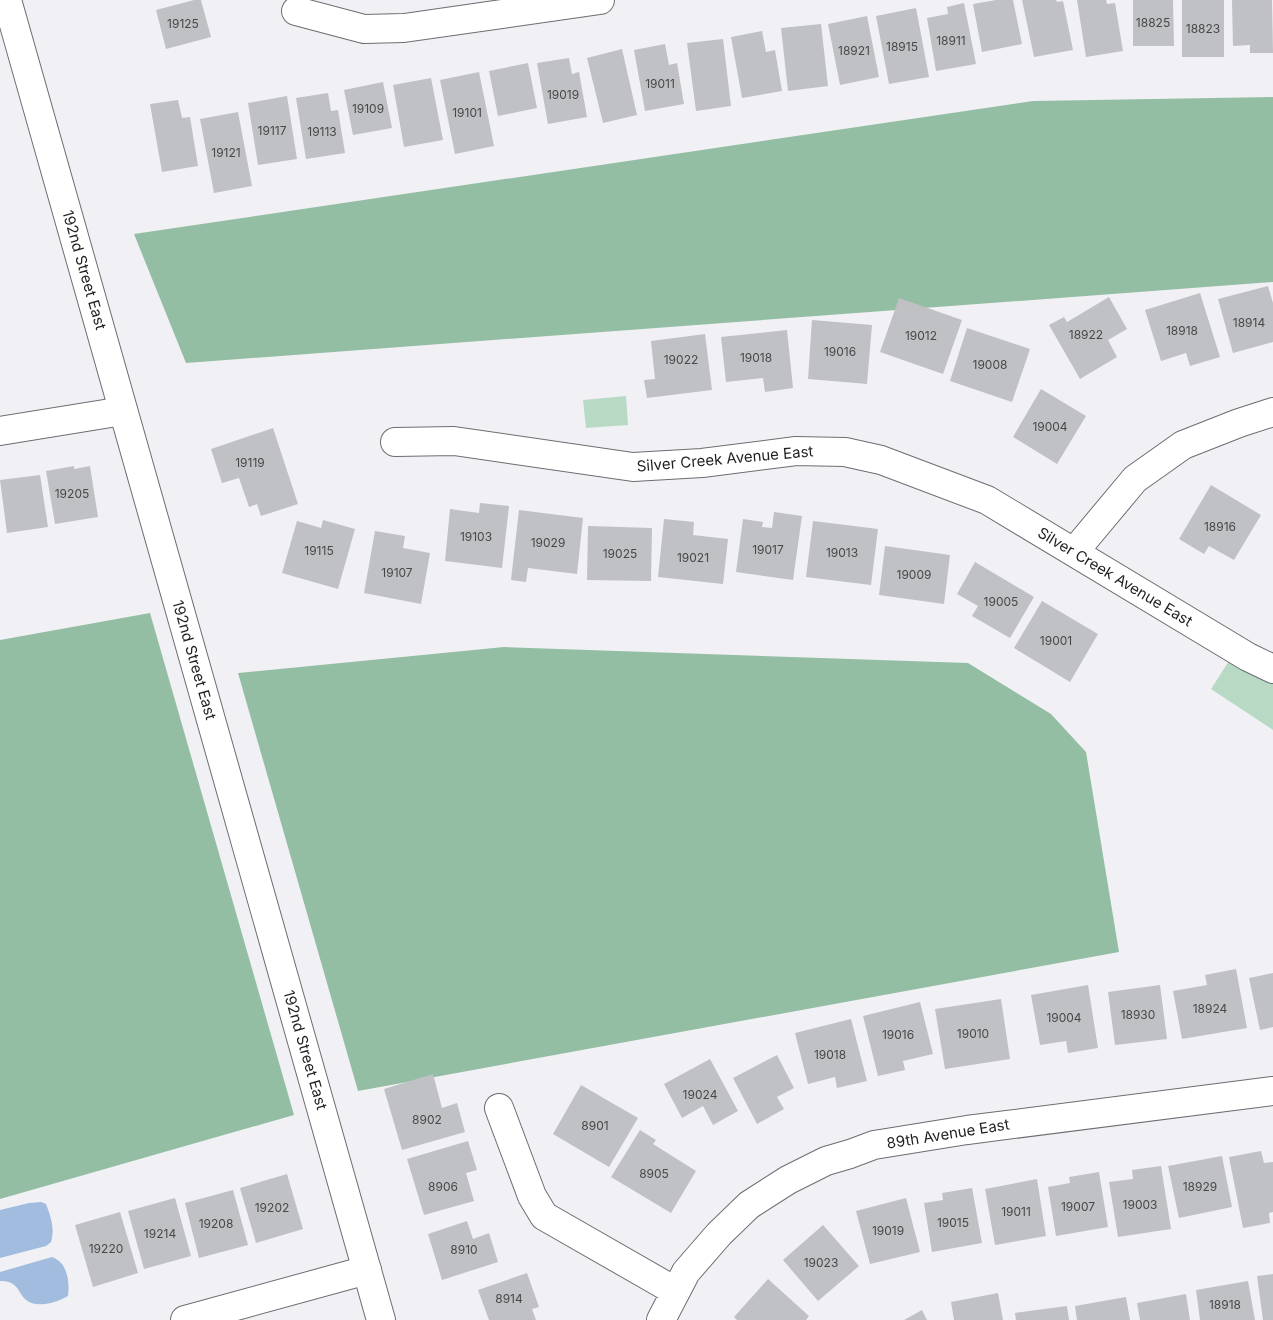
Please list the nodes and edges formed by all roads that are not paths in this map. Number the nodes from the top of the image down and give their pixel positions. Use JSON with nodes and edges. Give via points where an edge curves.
{"nodes":[{"id":1,"x":7,"y":0,"type":"edge"},
{"id":2,"x":600,"y":0,"type":"edge"},
{"id":3,"x":446,"y":10,"type":"edge"},
{"id":4,"x":296,"y":11,"type":"dead end"},
{"id":5,"x":123,"y":411,"type":"junction"},
{"id":6,"x":1273,"y":412,"type":"edge"},
{"id":7,"x":0,"y":431,"type":"edge"},
{"id":8,"x":394,"y":442,"type":"dead end"},
{"id":9,"x":1074,"y":552,"type":"junction"},
{"id":10,"x":1273,"y":669,"type":"edge"},
{"id":11,"x":1273,"y":1091,"type":"edge"},
{"id":12,"x":499,"y":1108,"type":"dead end"},
{"id":13,"x":367,"y":1270,"type":"junction"},
{"id":14,"x":675,"y":1291,"type":"junction"},
{"id":15,"x":185,"y":1320,"type":"edge"},
{"id":16,"x":382,"y":1320,"type":"edge"},
{"id":17,"x":661,"y":1320,"type":"edge"}],
"edges":[{"from":1,"to":5,"type":"street","name":"192nd Street East"},
{"from":2,"to":3,"type":"street"},
{"from":3,"to":4,"type":"street","via":[[404,28],[364,29]]},
{"from":5,"to":7,"type":"street"},
{"from":5,"to":13,"type":"street","name":"192nd Street East"},
{"from":6,"to":9,"type":"street","via":[[1183,445],[1135,478]]},
{"from":8,"to":9,"type":"street","name":"Silver Creek Avenue East","via":[[454,441],[633,468],[796,451],[845,452],[881,460],[987,500]]},
{"from":9,"to":10,"type":"street","name":"Silver Creek Avenue East"},
{"from":11,"to":14,"type":"street","name":"89th Avenue East","via":[[966,1130],[874,1145],[826,1161],[749,1205],[686,1272]]},
{"from":12,"to":14,"type":"street","via":[[532,1196],[544,1216]]},
{"from":13,"to":15,"type":"street"},
{"from":13,"to":16,"type":"street","name":"192nd Street East"},
{"from":14,"to":17,"type":"street","name":"89th Avenue East"}]}
